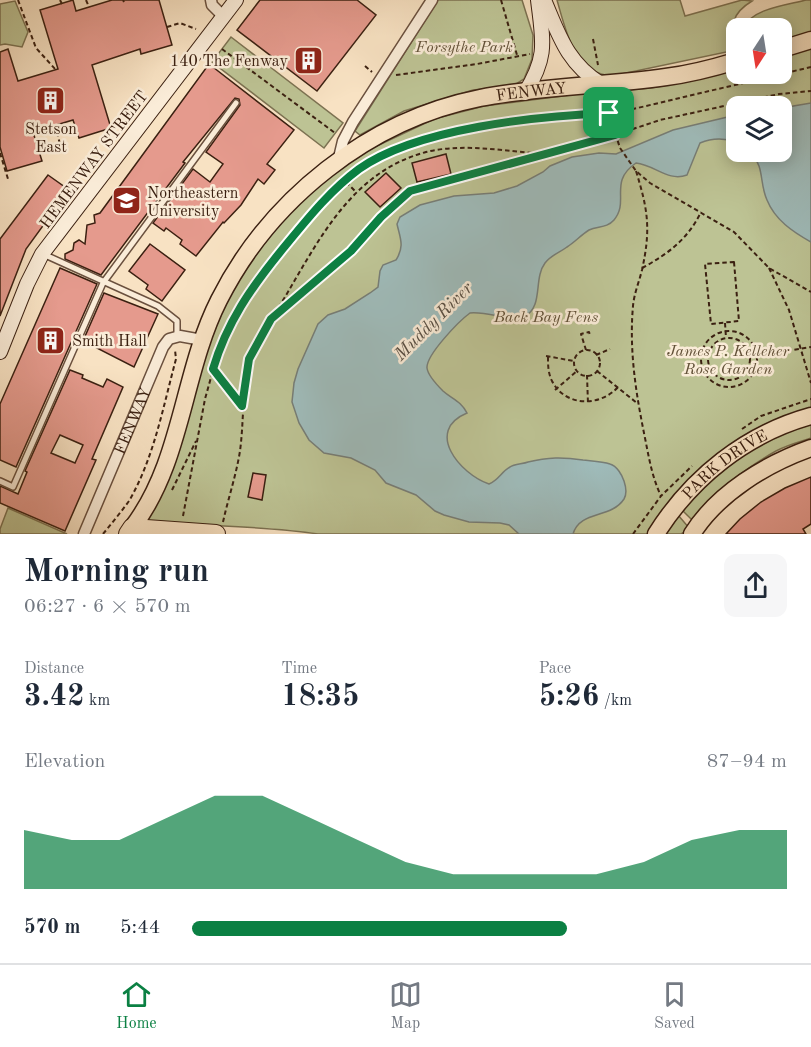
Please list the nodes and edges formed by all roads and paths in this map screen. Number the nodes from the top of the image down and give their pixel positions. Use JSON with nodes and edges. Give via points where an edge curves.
{"nodes":[{"id":1,"x":18,"y":0,"type":"edge"},
{"id":2,"x":86,"y":0,"type":"edge"},
{"id":3,"x":211,"y":0,"type":"edge"},
{"id":4,"x":236,"y":0,"type":"edge"},
{"id":5,"x":432,"y":0,"type":"edge"},
{"id":6,"x":501,"y":0,"type":"edge"},
{"id":7,"x":538,"y":0,"type":"edge"},
{"id":8,"x":544,"y":0,"type":"edge"},
{"id":9,"x":89,"y":7,"type":"dead end"},
{"id":10,"x":223,"y":16,"type":"junction"},
{"id":11,"x":167,"y":27,"type":"dead end"},
{"id":12,"x":196,"y":29,"type":"dead end"},
{"id":13,"x":593,"y":39,"type":"dead end"},
{"id":14,"x":811,"y":40,"type":"edge"},
{"id":15,"x":792,"y":45,"type":"edge"},
{"id":16,"x":222,"y":49,"type":"dead end"},
{"id":17,"x":532,"y":54,"type":"dead end"},
{"id":18,"x":517,"y":55,"type":"junction"},
{"id":19,"x":726,"y":63,"type":"edge"},
{"id":20,"x":364,"y":66,"type":"dead end"},
{"id":21,"x":811,"y":67,"type":"edge"},
{"id":22,"x":56,"y":70,"type":"dead end"},
{"id":23,"x":374,"y":74,"type":"dead end"},
{"id":24,"x":393,"y":76,"type":"dead end"},
{"id":25,"x":601,"y":84,"type":"junction"},
{"id":26,"x":811,"y":90,"type":"edge"},
{"id":27,"x":525,"y":93,"type":"junction"},
{"id":28,"x":236,"y":103,"type":"dead end"},
{"id":29,"x":609,"y":113,"type":"junction"},
{"id":30,"x":56,"y":125,"type":"dead end"},
{"id":31,"x":615,"y":135,"type":"junction"},
{"id":32,"x":332,"y":141,"type":"dead end"},
{"id":33,"x":61,"y":148,"type":"dead end"},
{"id":34,"x":0,"y":153,"type":"edge"},
{"id":35,"x":546,"y":154,"type":"junction"},
{"id":36,"x":338,"y":162,"type":"junction"},
{"id":37,"x":636,"y":171,"type":"junction"},
{"id":38,"x":8,"y":179,"type":"dead end"},
{"id":39,"x":345,"y":181,"type":"junction"},
{"id":40,"x":356,"y":192,"type":"junction"},
{"id":41,"x":701,"y":212,"type":"junction"},
{"id":42,"x":42,"y":254,"type":"junction"},
{"id":43,"x":642,"y":268,"type":"junction"},
{"id":44,"x":769,"y":268,"type":"junction"},
{"id":45,"x":103,"y":283,"type":"junction"},
{"id":46,"x":811,"y":291,"type":"edge"},
{"id":47,"x":271,"y":319,"type":"junction"},
{"id":48,"x":725,"y":323,"type":"junction"},
{"id":49,"x":726,"y":332,"type":"junction"},
{"id":50,"x":590,"y":335,"type":"dead end"},
{"id":51,"x":726,"y":339,"type":"junction"},
{"id":52,"x":202,"y":340,"type":"junction"},
{"id":53,"x":176,"y":341,"type":"junction"},
{"id":54,"x":811,"y":347,"type":"edge"},
{"id":55,"x":610,"y":349,"type":"dead end"},
{"id":56,"x":801,"y":349,"type":"junction"},
{"id":57,"x":586,"y":350,"type":"junction"},
{"id":58,"x":0,"y":352,"type":"edge"},
{"id":59,"x":596,"y":355,"type":"junction"},
{"id":60,"x":757,"y":356,"type":"junction"},
{"id":61,"x":750,"y":357,"type":"junction"},
{"id":62,"x":574,"y":361,"type":"junction"},
{"id":63,"x":701,"y":361,"type":"junction"},
{"id":64,"x":708,"y":361,"type":"junction"},
{"id":65,"x":213,"y":369,"type":"junction"},
{"id":66,"x":597,"y":370,"type":"junction"},
{"id":67,"x":577,"y":371,"type":"junction"},
{"id":68,"x":587,"y":375,"type":"junction"},
{"id":69,"x":732,"y":380,"type":"junction"},
{"id":70,"x":811,"y":383,"type":"edge"},
{"id":71,"x":618,"y":387,"type":"junction"},
{"id":72,"x":732,"y":387,"type":"junction"},
{"id":73,"x":556,"y":389,"type":"junction"},
{"id":74,"x":588,"y":403,"type":"junction"},
{"id":75,"x":637,"y":403,"type":"junction"},
{"id":76,"x":242,"y":406,"type":"junction"},
{"id":77,"x":811,"y":416,"type":"edge"},
{"id":78,"x":198,"y":436,"type":"junction"},
{"id":79,"x":811,"y":448,"type":"edge"},
{"id":80,"x":0,"y":481,"type":"edge"},
{"id":81,"x":170,"y":493,"type":"dead end"},
{"id":82,"x":130,"y":531,"type":"edge"},
{"id":83,"x":178,"y":531,"type":"junction"},
{"id":84,"x":219,"y":531,"type":"edge"},
{"id":85,"x":84,"y":534,"type":"edge"},
{"id":86,"x":103,"y":534,"type":"edge"},
{"id":87,"x":633,"y":534,"type":"edge"},
{"id":88,"x":656,"y":534,"type":"edge"},
{"id":89,"x":693,"y":534,"type":"edge"}],
"edges":[{"from":1,"to":22,"type":"path","via":[[36,48]]},
{"from":2,"to":9,"type":"path"},
{"from":3,"to":10,"type":"street"},
{"from":4,"to":10,"type":"main road","name":"HEMENWAY STREET"},
{"from":5,"to":36,"type":"street","via":[[353,122]]},
{"from":6,"to":18,"type":"path"},
{"from":7,"to":27,"type":"main road","via":[[541,62]]},
{"from":8,"to":25,"type":"main road","via":[[568,54],[587,76]]},
{"from":10,"to":42,"type":"main road","name":"HEMENWAY STREET"},
{"from":11,"to":12,"type":"path","via":[[180,23]]},
{"from":13,"to":25,"type":"path"},
{"from":14,"to":15,"type":"main road"},
{"from":16,"to":32,"type":"path","via":[[335,133]]},
{"from":17,"to":18,"type":"path"},
{"from":18,"to":24,"type":"path"},
{"from":19,"to":25,"type":"main road","name":"FENWAY","via":[[668,77]]},
{"from":20,"to":23,"type":"path"},
{"from":21,"to":29,"type":"path"},
{"from":25,"to":27,"type":"main road","name":"FENWAY"},
{"from":25,"to":29,"type":"path"},
{"from":26,"to":31,"type":"path","via":[[660,120]]},
{"from":27,"to":36,"type":"main road","name":"FENWAY","via":[[470,100],[430,113],[381,135]]},
{"from":28,"to":45,"type":"lane"},
{"from":29,"to":31,"type":"path"},
{"from":29,"to":39,"type":"path","via":[[484,126],[443,135],[401,147]]},
{"from":30,"to":33,"type":"path"},
{"from":31,"to":35,"type":"path"},
{"from":31,"to":37,"type":"path"},
{"from":34,"to":38,"type":"path"},
{"from":35,"to":40,"type":"path","via":[[452,148],[426,152],[390,165]]},
{"from":35,"to":47,"type":"path","via":[[410,191],[351,251]]},
{"from":36,"to":52,"type":"main road","name":"FENWAY","via":[[290,202],[261,235],[223,292]]},
{"from":37,"to":41,"type":"path"},
{"from":37,"to":43,"type":"path","via":[[649,226]]},
{"from":39,"to":40,"type":"path"},
{"from":39,"to":65,"type":"path","via":[[314,211],[255,283],[240,305]]},
{"from":40,"to":47,"type":"path","via":[[336,216]]},
{"from":41,"to":43,"type":"path","via":[[683,240]]},
{"from":41,"to":44,"type":"path","via":[[734,232]]},
{"from":42,"to":45,"type":"lane"},
{"from":42,"to":58,"type":"main road","name":"HEMENWAY STREET"},
{"from":43,"to":75,"type":"path","via":[[633,303],[631,344]]},
{"from":44,"to":46,"type":"path"},
{"from":44,"to":56,"type":"path","via":[[789,310]]},
{"from":45,"to":53,"type":"lane","via":[[158,306],[177,321]]},
{"from":45,"to":80,"type":"lane","via":[[13,487]]},
{"from":47,"to":76,"type":"path","via":[[249,359]]},
{"from":48,"to":48,"type":"path","via":[[739,321],[734,262],[705,264],[711,324]]},
{"from":48,"to":49,"type":"path"},
{"from":49,"to":51,"type":"path"},
{"from":49,"to":60,"type":"path","via":[[745,336]]},
{"from":49,"to":63,"type":"path","via":[[706,343]]},
{"from":50,"to":57,"type":"path","via":[[581,334]]},
{"from":51,"to":61,"type":"path","via":[[741,343]]},
{"from":51,"to":64,"type":"path","via":[[713,347]]},
{"from":52,"to":53,"type":"street"},
{"from":52,"to":82,"type":"main road","name":"FENWAY","via":[[166,467]]},
{"from":53,"to":85,"type":"street","name":"FENWAY","via":[[169,339],[163,346]]},
{"from":53,"to":86,"type":"path","via":[[176,359],[152,448],[128,501]]},
{"from":54,"to":56,"type":"path"},
{"from":55,"to":59,"type":"path"},
{"from":56,"to":60,"type":"path"},
{"from":56,"to":70,"type":"path"},
{"from":57,"to":59,"type":"path"},
{"from":57,"to":62,"type":"path"},
{"from":59,"to":66,"type":"path"},
{"from":60,"to":61,"type":"path"},
{"from":60,"to":72,"type":"path","via":[[751,377]]},
{"from":61,"to":69,"type":"path","via":[[747,370]]},
{"from":62,"to":67,"type":"path"},
{"from":62,"to":73,"type":"path","via":[[547,356]]},
{"from":63,"to":64,"type":"path"},
{"from":63,"to":72,"type":"path","via":[[712,382]]},
{"from":64,"to":69,"type":"path","via":[[716,376]]},
{"from":65,"to":76,"type":"path"},
{"from":65,"to":78,"type":"path"},
{"from":66,"to":68,"type":"path"},
{"from":66,"to":71,"type":"path"},
{"from":67,"to":68,"type":"path"},
{"from":67,"to":73,"type":"path"},
{"from":68,"to":74,"type":"path"},
{"from":69,"to":72,"type":"path"},
{"from":71,"to":74,"type":"path"},
{"from":71,"to":75,"type":"path"},
{"from":73,"to":74,"type":"path"},
{"from":75,"to":87,"type":"path","via":[[654,482],[661,495]]},
{"from":76,"to":84,"type":"path","via":[[238,465]]},
{"from":77,"to":88,"type":"main road","name":"PARK DRIVE","via":[[766,432],[720,462],[681,498]]},
{"from":78,"to":81,"type":"path"},
{"from":78,"to":83,"type":"path"},
{"from":79,"to":89,"type":"main road","name":"PARK DRIVE","via":[[766,468],[730,492]]},
{"from":82,"to":83,"type":"highway"},
{"from":83,"to":84,"type":"highway"}]}
